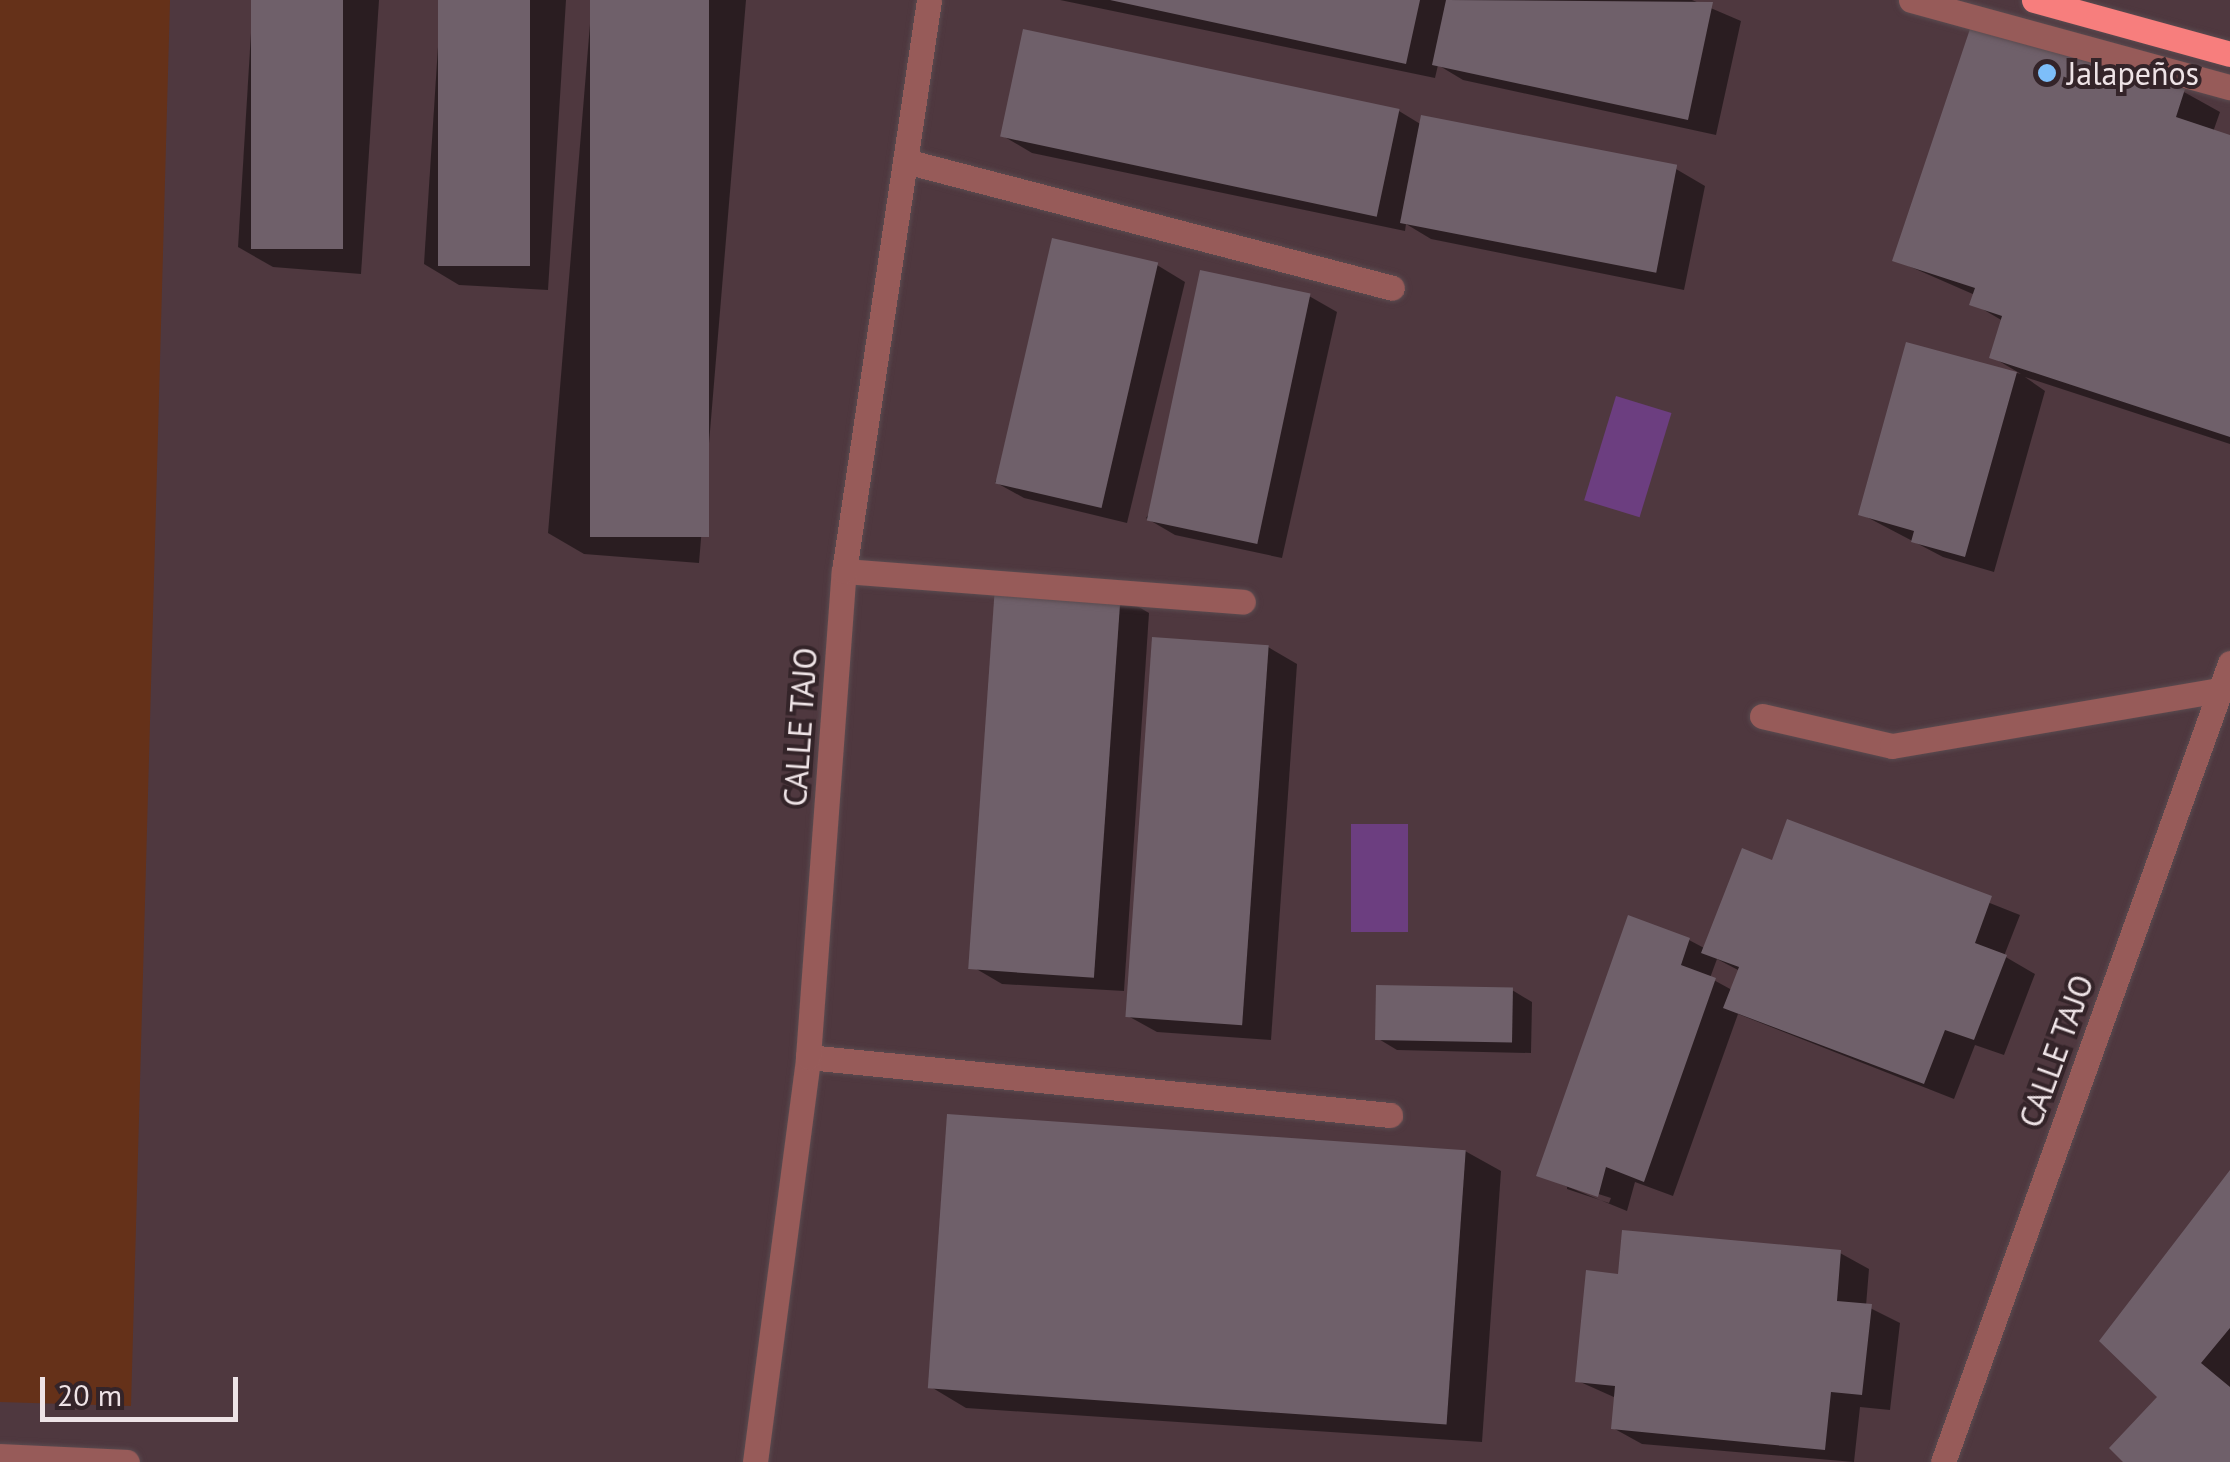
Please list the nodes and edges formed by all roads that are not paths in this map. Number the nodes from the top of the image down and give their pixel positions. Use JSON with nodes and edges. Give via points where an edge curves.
{"nodes":[{"id":1,"x":929,"y":0,"type":"edge"},
{"id":2,"x":1911,"y":0,"type":"edge"},
{"id":3,"x":2034,"y":0,"type":"edge"},
{"id":4,"x":2230,"y":54,"type":"edge"},
{"id":5,"x":2230,"y":87,"type":"edge"},
{"id":6,"x":909,"y":162,"type":"junction"},
{"id":7,"x":1392,"y":288,"type":"dead end"},
{"id":8,"x":844,"y":571,"type":"junction"},
{"id":9,"x":1243,"y":602,"type":"dead end"},
{"id":10,"x":2230,"y":663,"type":"edge"},
{"id":11,"x":2220,"y":690,"type":"junction"},
{"id":12,"x":1762,"y":716,"type":"dead end"},
{"id":13,"x":808,"y":1057,"type":"junction"},
{"id":14,"x":1390,"y":1115,"type":"dead end"},
{"id":15,"x":0,"y":1456,"type":"edge"},
{"id":16,"x":127,"y":1462,"type":"edge"},
{"id":17,"x":755,"y":1462,"type":"edge"},
{"id":18,"x":1943,"y":1462,"type":"edge"}],
"edges":[{"from":1,"to":6,"type":"street","name":"CALLE TAJO"},
{"from":2,"to":5,"type":"street"},
{"from":3,"to":4,"type":"main road"},
{"from":6,"to":7,"type":"street"},
{"from":6,"to":8,"type":"street","name":"CALLE TAJO"},
{"from":8,"to":9,"type":"street"},
{"from":8,"to":13,"type":"street","name":"CALLE TAJO"},
{"from":10,"to":11,"type":"street","name":"CALLE TAJO"},
{"from":11,"to":12,"type":"street","via":[[1892,746]]},
{"from":11,"to":18,"type":"street","name":"CALLE TAJO"},
{"from":13,"to":14,"type":"street"},
{"from":13,"to":17,"type":"street","name":"CALLE TAJO"},
{"from":15,"to":16,"type":"street"}]}
